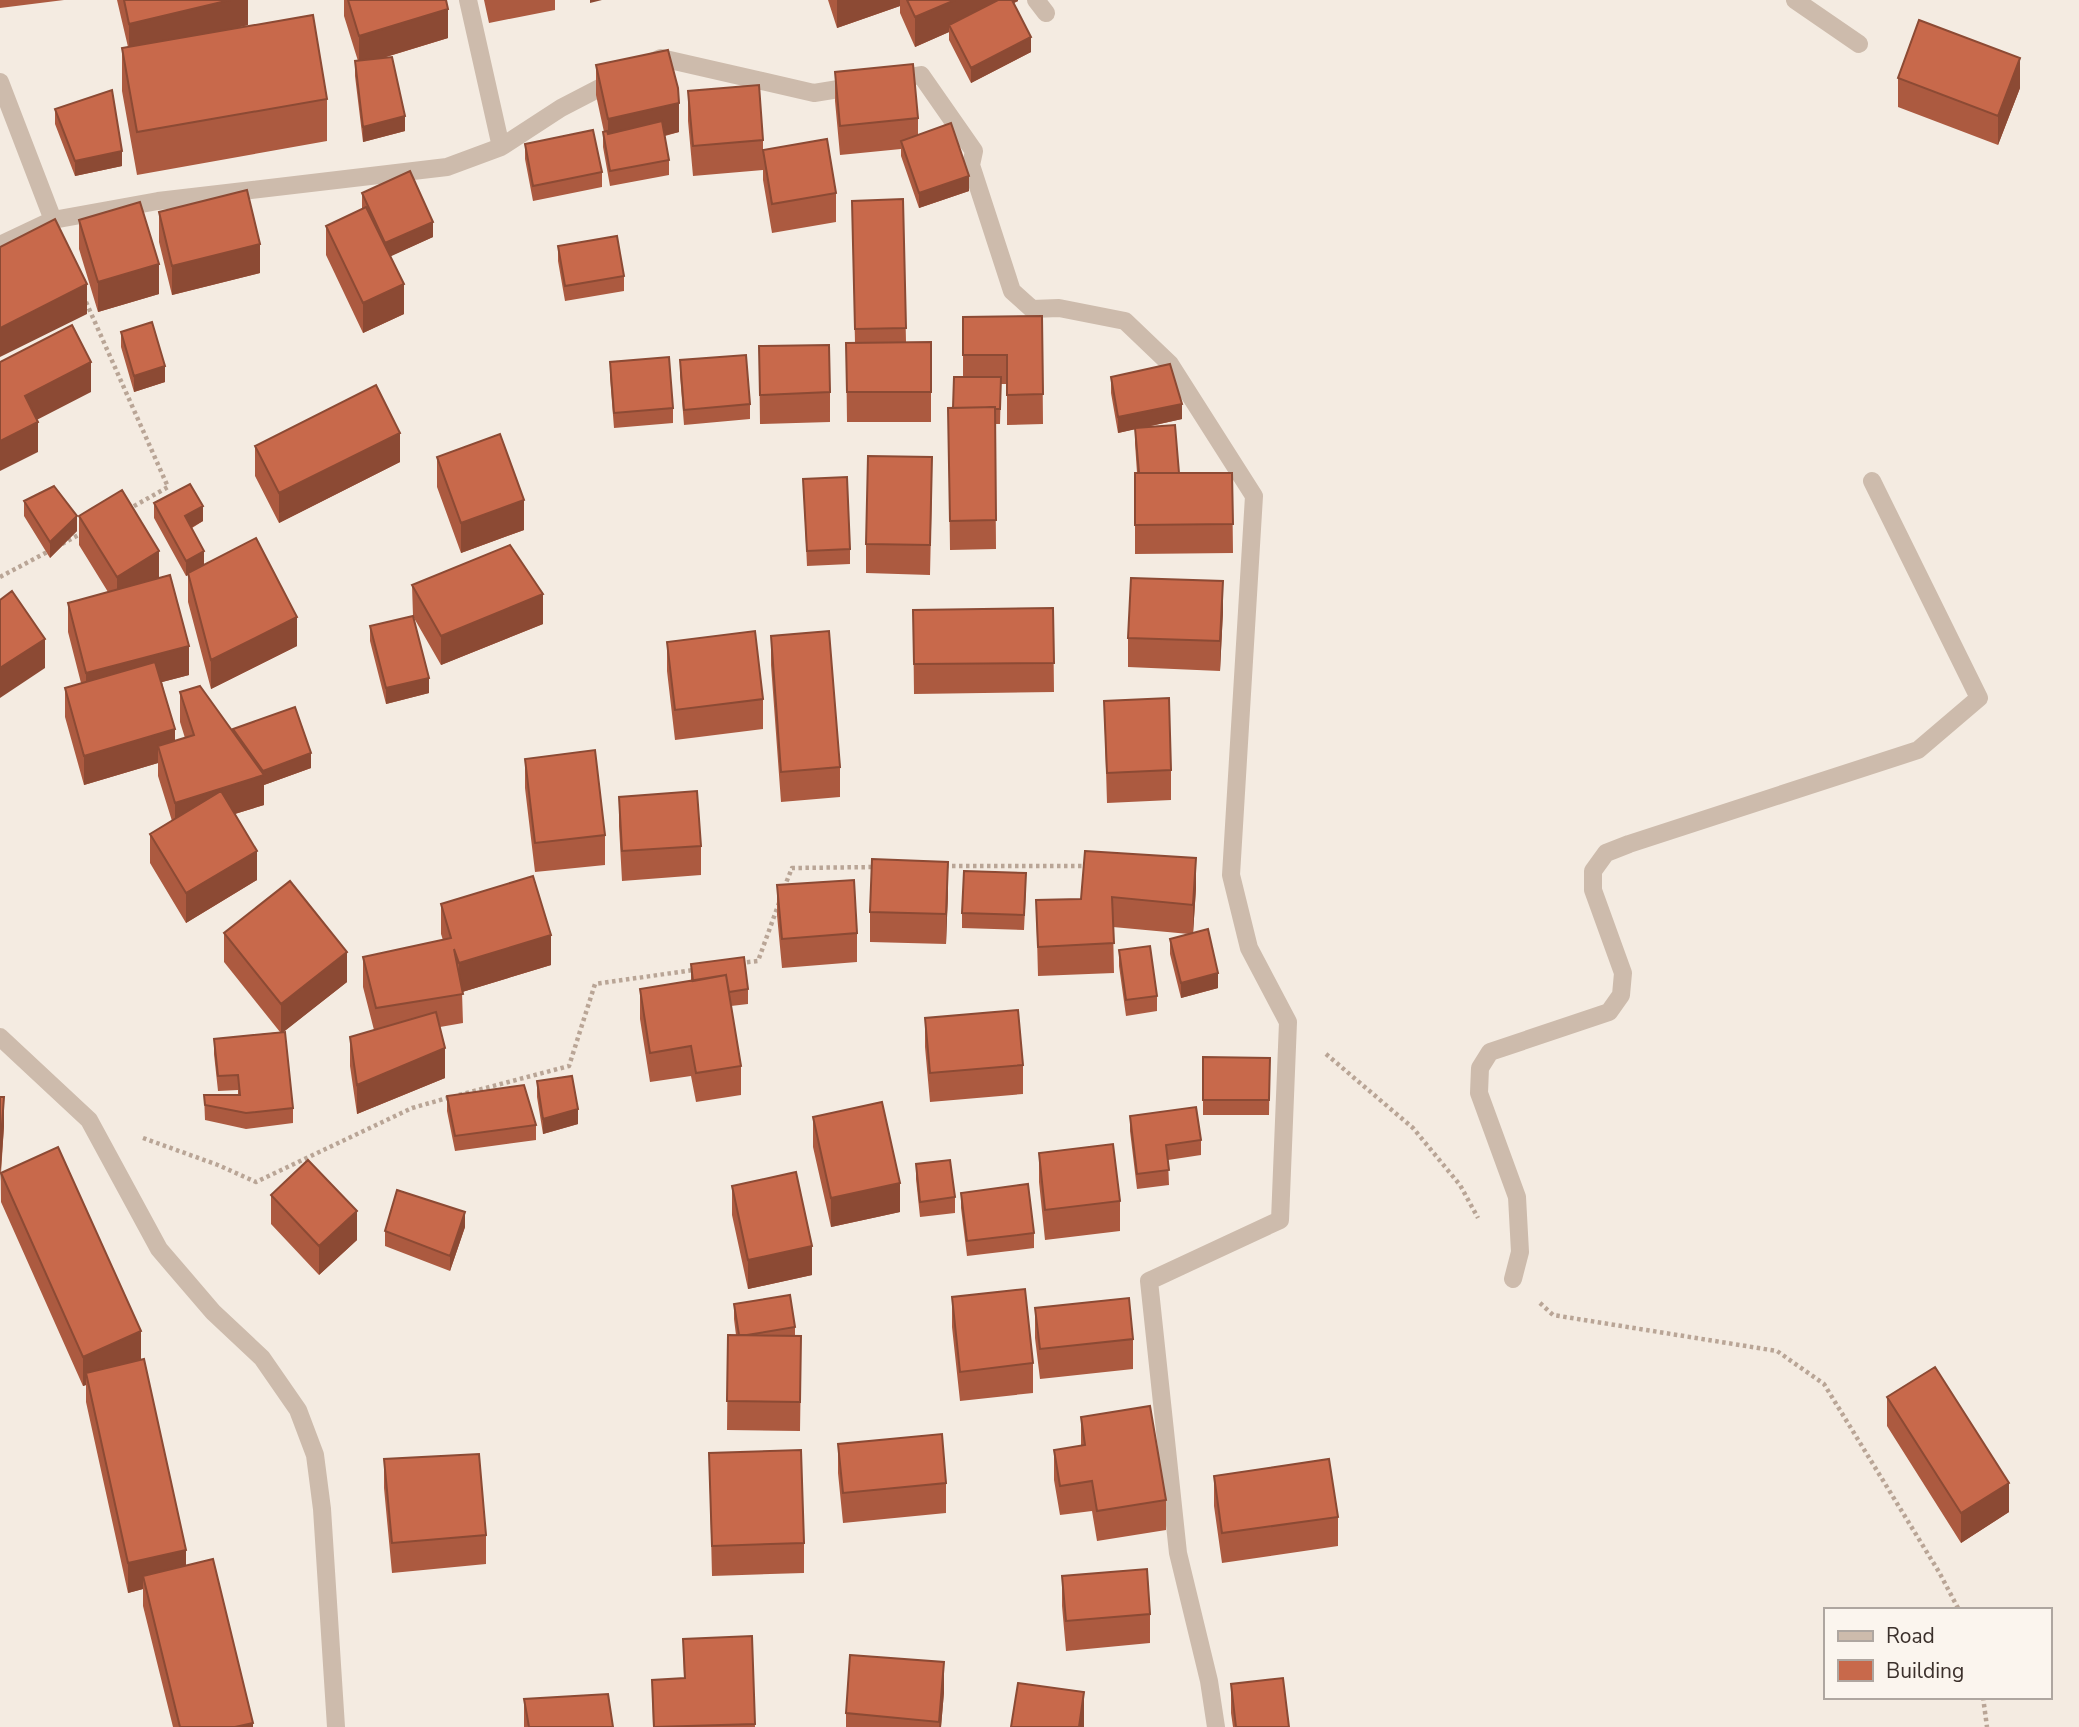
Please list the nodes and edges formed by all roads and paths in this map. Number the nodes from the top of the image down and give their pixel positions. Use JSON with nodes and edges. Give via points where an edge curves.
{"nodes":[{"id":1,"x":468,"y":0,"type":"edge"},
{"id":2,"x":1795,"y":0,"type":"edge"},
{"id":3,"x":1859,"y":44,"type":"dead end"},
{"id":4,"x":0,"y":82,"type":"edge"},
{"id":5,"x":501,"y":147,"type":"junction"},
{"id":6,"x":53,"y":220,"type":"junction"},
{"id":7,"x":0,"y":245,"type":"edge"},
{"id":8,"x":82,"y":292,"type":"edge"},
{"id":9,"x":1872,"y":481,"type":"dead end"},
{"id":10,"x":120,"y":513,"type":"edge"},
{"id":11,"x":84,"y":532,"type":"edge"},
{"id":12,"x":0,"y":577,"type":"edge"},
{"id":13,"x":941,"y":866,"type":"edge"},
{"id":14,"x":1088,"y":866,"type":"edge"},
{"id":15,"x":887,"y":867,"type":"edge"},
{"id":16,"x":731,"y":964,"type":"edge"},
{"id":17,"x":704,"y":968,"type":"edge"},
{"id":18,"x":1288,"y":1022,"type":"junction"},
{"id":19,"x":0,"y":1037,"type":"edge"},
{"id":20,"x":89,"y":1120,"type":"junction"},
{"id":21,"x":1480,"y":1220,"type":"dead end"},
{"id":22,"x":1513,"y":1279,"type":"joint"},
{"id":23,"x":1958,"y":1608,"type":"edge"},
{"id":24,"x":1983,"y":1699,"type":"edge"},
{"id":25,"x":337,"y":1725,"type":"edge"},
{"id":26,"x":1216,"y":1727,"type":"edge"},
{"id":27,"x":1987,"y":1727,"type":"edge"}],
"edges":[{"from":1,"to":5,"type":"street"},
{"from":2,"to":3,"type":"street"},
{"from":4,"to":6,"type":"street"},
{"from":5,"to":6,"type":"street","via":[[447,167],[158,201]]},
{"from":5,"to":18,"type":"street","via":[[561,107],[661,58],[814,93],[921,75],[974,151],[971,165],[1012,291],[1032,309],[1059,308],[1125,321],[1170,364],[1254,496],[1231,875],[1249,948]]},
{"from":6,"to":7,"type":"street"},
{"from":8,"to":10,"type":"path","via":[[168,487]]},
{"from":9,"to":22,"type":"street","via":[[1979,698],[1918,750],[1606,853],[1593,871],[1593,890],[1623,973],[1621,995],[1609,1012],[1490,1052],[1480,1068],[1479,1093],[1517,1197],[1520,1252]]},
{"from":11,"to":12,"type":"path"},
{"from":13,"to":14,"type":"path"},
{"from":15,"to":16,"type":"path","via":[[792,868],[758,961]]},
{"from":17,"to":20,"type":"path","via":[[595,984],[569,1066],[412,1108],[256,1182]]},
{"from":18,"to":21,"type":"path","via":[[1413,1128],[1460,1185]]},
{"from":18,"to":26,"type":"street","via":[[1280,1220],[1149,1281],[1178,1553]]},
{"from":19,"to":20,"type":"street"},
{"from":20,"to":25,"type":"street","via":[[159,1249],[213,1312],[261,1358],[298,1410],[314,1455],[322,1509]]},
{"from":22,"to":23,"type":"path","via":[[1553,1315],[1777,1351],[1824,1384]]},
{"from":24,"to":27,"type":"path"}]}
